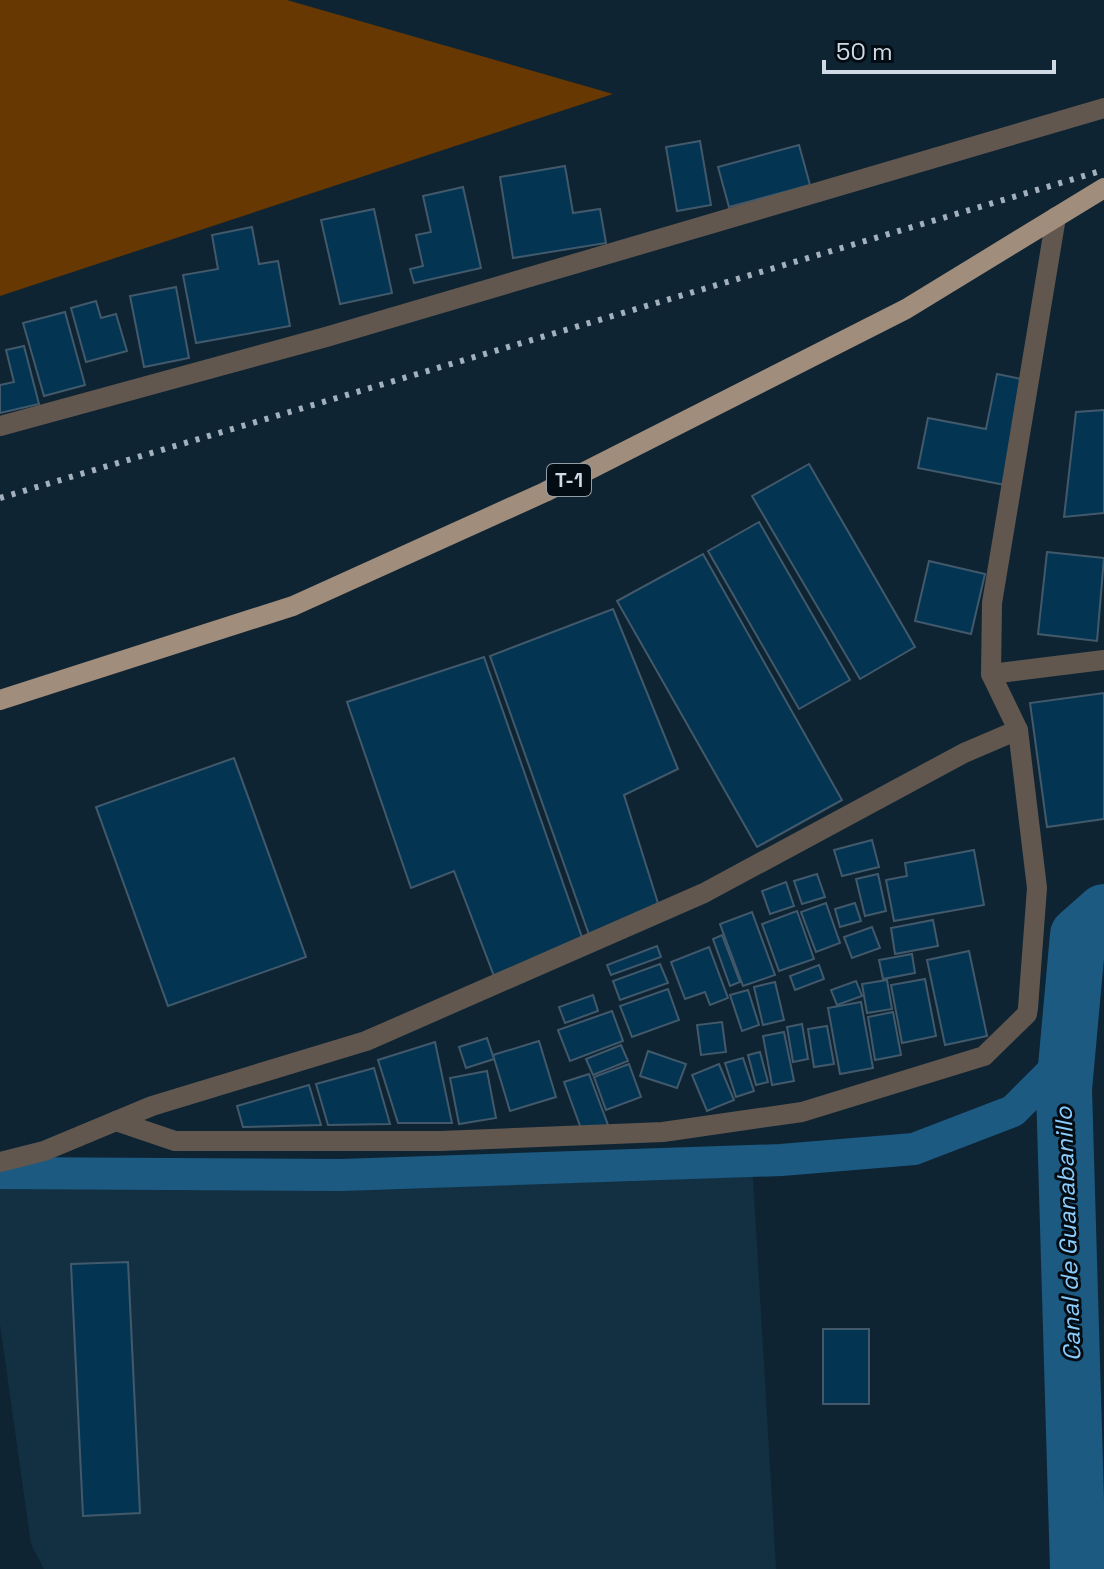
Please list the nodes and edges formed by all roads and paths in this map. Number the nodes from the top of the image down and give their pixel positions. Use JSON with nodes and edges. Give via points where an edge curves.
{"nodes":[{"id":1,"x":1104,"y":108,"type":"edge"},
{"id":2,"x":1104,"y":188,"type":"edge"},
{"id":3,"x":1056,"y":217,"type":"junction"},
{"id":4,"x":0,"y":426,"type":"edge"},
{"id":5,"x":1104,"y":660,"type":"edge"},
{"id":6,"x":991,"y":674,"type":"junction"},
{"id":7,"x":0,"y":700,"type":"edge"},
{"id":8,"x":1018,"y":730,"type":"junction"},
{"id":9,"x":116,"y":1121,"type":"junction"},
{"id":10,"x":0,"y":1162,"type":"edge"}],
"edges":[{"from":1,"to":4,"type":"street","via":[[326,337]]},
{"from":2,"to":3,"type":"main road","number":"T-1"},
{"from":3,"to":6,"type":"street","via":[[992,603]]},
{"from":3,"to":7,"type":"main road","number":"T-1","via":[[906,309],[545,492],[293,606]]},
{"from":5,"to":6,"type":"street"},
{"from":6,"to":8,"type":"street"},
{"from":8,"to":9,"type":"street","via":[[964,753],[704,893],[366,1041]]},
{"from":8,"to":9,"type":"street","via":[[1037,888],[1028,1008],[984,1056],[802,1112],[663,1132],[440,1141],[175,1141]]},
{"from":9,"to":10,"type":"street","via":[[44,1151]]}]}
